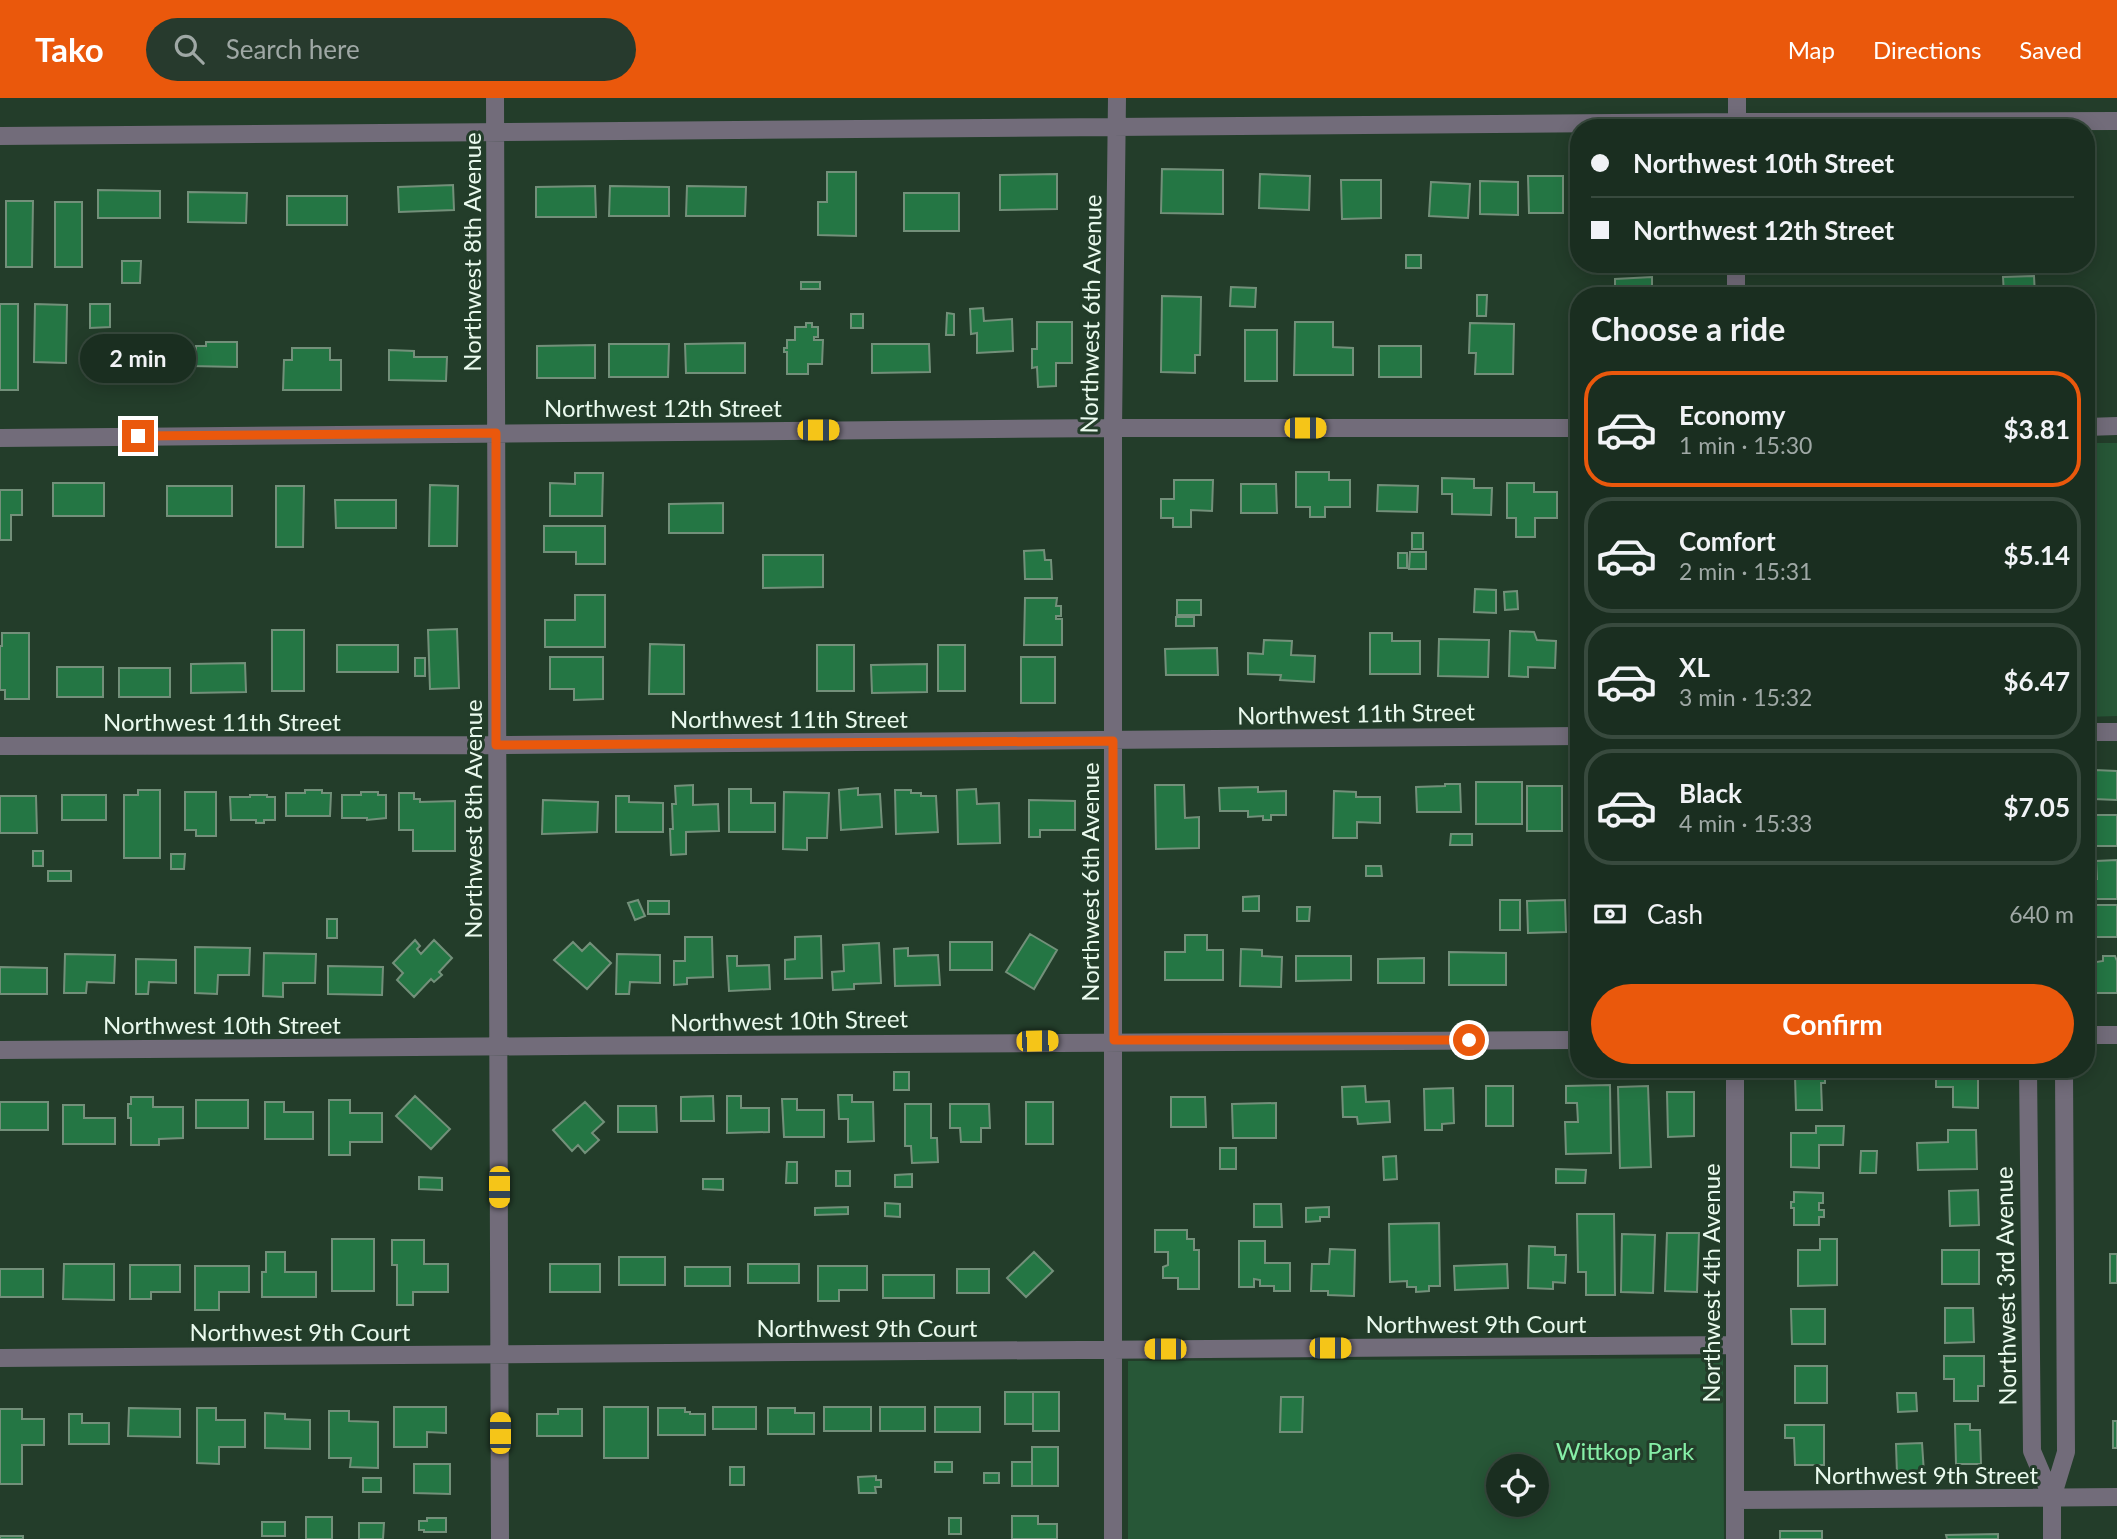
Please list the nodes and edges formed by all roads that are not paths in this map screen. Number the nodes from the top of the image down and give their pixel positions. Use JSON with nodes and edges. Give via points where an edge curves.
{"nodes":[{"id":1,"x":495,"y":98,"type":"edge"},
{"id":2,"x":1117,"y":98,"type":"edge"},
{"id":3,"x":1737,"y":98,"type":"edge"},
{"id":4,"x":1737,"y":119,"type":"edge"},
{"id":5,"x":2095,"y":121,"type":"edge"},
{"id":6,"x":2117,"y":121,"type":"edge"},
{"id":7,"x":1570,"y":125,"type":"edge"},
{"id":8,"x":1117,"y":126,"type":"junction"},
{"id":9,"x":495,"y":133,"type":"junction"},
{"id":10,"x":0,"y":136,"type":"edge"},
{"id":11,"x":2095,"y":426,"type":"edge"},
{"id":12,"x":2117,"y":426,"type":"edge"},
{"id":13,"x":1113,"y":428,"type":"junction"},
{"id":14,"x":1570,"y":428,"type":"edge"},
{"id":15,"x":496,"y":433,"type":"junction"},
{"id":16,"x":0,"y":438,"type":"edge"},
{"id":17,"x":2095,"y":732,"type":"edge"},
{"id":18,"x":2117,"y":732,"type":"edge"},
{"id":19,"x":1570,"y":736,"type":"edge"},
{"id":20,"x":1113,"y":741,"type":"junction"},
{"id":21,"x":496,"y":745,"type":"junction"},
{"id":22,"x":0,"y":746,"type":"edge"},
{"id":23,"x":2095,"y":1035,"type":"edge"},
{"id":24,"x":2117,"y":1035,"type":"edge"},
{"id":25,"x":1114,"y":1040,"type":"junction"},
{"id":26,"x":1570,"y":1040,"type":"edge"},
{"id":27,"x":498,"y":1048,"type":"junction"},
{"id":28,"x":0,"y":1050,"type":"edge"},
{"id":29,"x":1734,"y":1078,"type":"edge"},
{"id":30,"x":2028,"y":1078,"type":"edge"},
{"id":31,"x":2064,"y":1078,"type":"edge"},
{"id":32,"x":1734,"y":1345,"type":"junction"},
{"id":33,"x":1114,"y":1349,"type":"junction"},
{"id":34,"x":500,"y":1354,"type":"junction"},
{"id":35,"x":0,"y":1357,"type":"edge"},
{"id":36,"x":2117,"y":1497,"type":"edge"},
{"id":37,"x":2052,"y":1498,"type":"junction"},
{"id":38,"x":1734,"y":1500,"type":"junction"},
{"id":39,"x":499,"y":1539,"type":"edge"},
{"id":40,"x":1113,"y":1539,"type":"edge"},
{"id":41,"x":1735,"y":1539,"type":"edge"},
{"id":42,"x":2052,"y":1539,"type":"edge"}],
"edges":[{"from":1,"to":9,"type":"street","name":"Northwest 8th Avenue"},
{"from":2,"to":8,"type":"street","name":"Northwest 6th Avenue"},
{"from":3,"to":4,"type":"street"},
{"from":5,"to":6,"type":"street"},
{"from":7,"to":8,"type":"street"},
{"from":8,"to":9,"type":"street"},
{"from":8,"to":13,"type":"street","name":"Northwest 6th Avenue"},
{"from":9,"to":10,"type":"street"},
{"from":9,"to":15,"type":"street","name":"Northwest 8th Avenue"},
{"from":11,"to":12,"type":"street"},
{"from":13,"to":14,"type":"street","name":"Northwest 12th Street"},
{"from":13,"to":15,"type":"street","name":"Northwest 12th Street"},
{"from":13,"to":20,"type":"street","name":"Northwest 6th Avenue"},
{"from":15,"to":16,"type":"street","name":"Northwest 12th Street"},
{"from":15,"to":21,"type":"street","name":"Northwest 8th Avenue"},
{"from":17,"to":18,"type":"street"},
{"from":19,"to":20,"type":"street","name":"Northwest 11th Street"},
{"from":20,"to":21,"type":"street","name":"Northwest 11th Street"},
{"from":20,"to":25,"type":"street","name":"Northwest 6th Avenue"},
{"from":21,"to":22,"type":"street","name":"Northwest 11th Street"},
{"from":21,"to":27,"type":"street","name":"Northwest 8th Avenue"},
{"from":23,"to":24,"type":"street"},
{"from":25,"to":26,"type":"street","name":"Northwest 10th Street"},
{"from":25,"to":27,"type":"street","name":"Northwest 10th Street"},
{"from":25,"to":33,"type":"street","name":"Northwest 6th Avenue"},
{"from":27,"to":28,"type":"street","name":"Northwest 10th Street"},
{"from":27,"to":34,"type":"street","name":"Northwest 8th Avenue"},
{"from":29,"to":32,"type":"street","name":"Northwest 4th Avenue"},
{"from":30,"to":37,"type":"street","name":"Northwest 3rd Avenue","via":[[2032,1451]]},
{"from":31,"to":37,"type":"street","name":"Northwest 3rd Avenue","via":[[2066,1452]]},
{"from":32,"to":33,"type":"street","name":"Northwest 9th Court"},
{"from":32,"to":38,"type":"street","name":"Northwest 4th Avenue"},
{"from":33,"to":34,"type":"street","name":"Northwest 9th Court"},
{"from":33,"to":40,"type":"street","name":"Northwest 6th Avenue"},
{"from":34,"to":35,"type":"street","name":"Northwest 9th Court"},
{"from":34,"to":39,"type":"street","name":"Northwest 8th Avenue"},
{"from":36,"to":37,"type":"street","name":"Northwest 9th Street"},
{"from":37,"to":38,"type":"street","name":"Northwest 9th Street"},
{"from":37,"to":42,"type":"street","name":"Northwest 3rd Avenue"},
{"from":38,"to":41,"type":"street","name":"Northwest 4th Avenue"}]}
